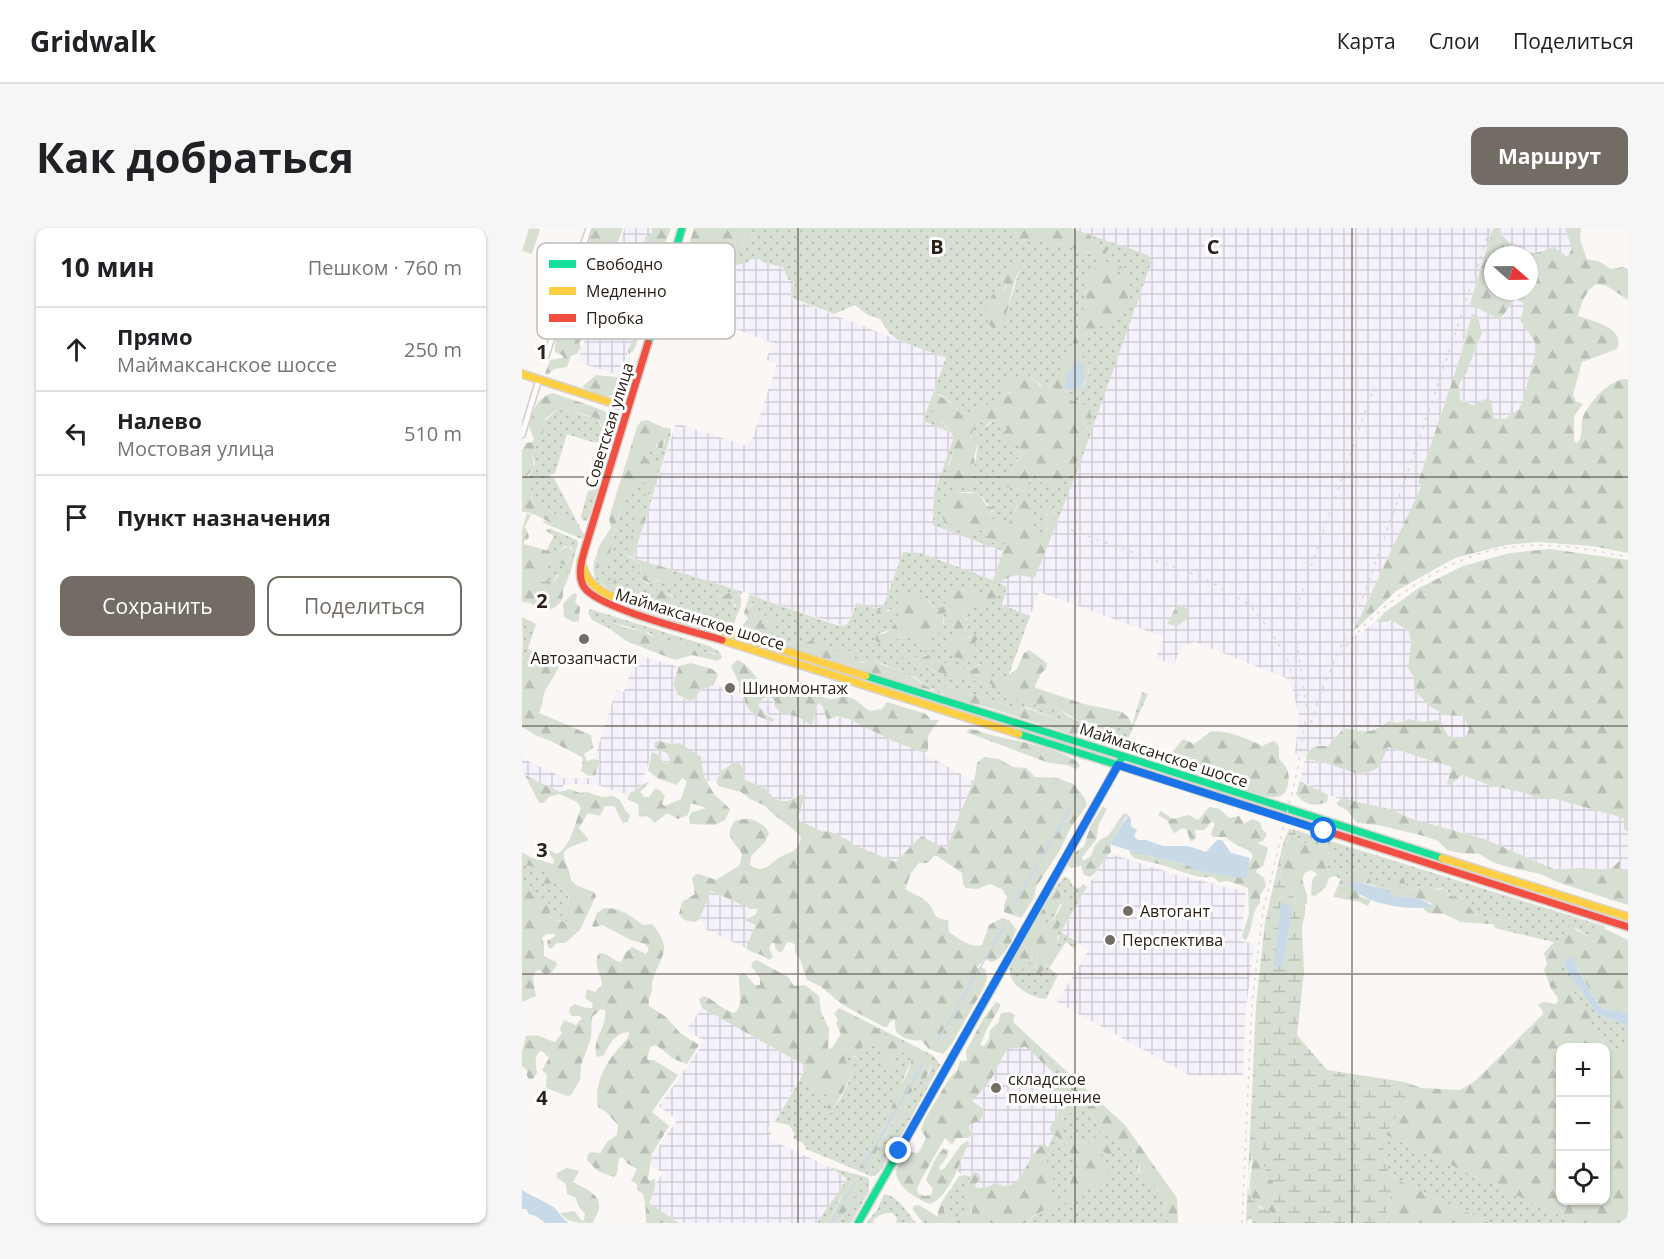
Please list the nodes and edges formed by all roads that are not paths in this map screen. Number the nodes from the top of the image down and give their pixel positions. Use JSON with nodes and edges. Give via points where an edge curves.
{"nodes":[{"id":1,"x":589,"y":228,"type":"edge"},
{"id":2,"x":682,"y":228,"type":"edge"},
{"id":3,"x":584,"y":243,"type":"edge"},
{"id":4,"x":679,"y":243,"type":"edge"},
{"id":5,"x":552,"y":339,"type":"edge"},
{"id":6,"x":650,"y":339,"type":"edge"},
{"id":7,"x":546,"y":356,"type":"dead end"},
{"id":8,"x":522,"y":374,"type":"edge"},
{"id":9,"x":539,"y":379,"type":"junction"},
{"id":10,"x":628,"y":408,"type":"junction"},
{"id":11,"x":522,"y":435,"type":"edge"},
{"id":12,"x":581,"y":561,"type":"junction"},
{"id":13,"x":1123,"y":756,"type":"junction"},
{"id":14,"x":1118,"y":765,"type":"junction"},
{"id":15,"x":1628,"y":917,"type":"edge"},
{"id":16,"x":1628,"y":927,"type":"edge"},
{"id":17,"x":858,"y":1223,"type":"edge"}],
"edges":[{"from":1,"to":3,"type":"street"},
{"from":2,"to":4,"type":"main road","name":"Советская улица"},
{"from":5,"to":7,"type":"street"},
{"from":6,"to":10,"type":"main road","name":"Советская улица"},
{"from":8,"to":9,"type":"main road"},
{"from":9,"to":10,"type":"main road"},
{"from":9,"to":11,"type":"street"},
{"from":10,"to":12,"type":"main road","name":"Советская улица"},
{"from":12,"to":13,"type":"main road","name":"Маймаксанское шоссе","via":[[588,580],[611,596]]},
{"from":12,"to":14,"type":"main road","name":"Маймаксанское шоссе","via":[[580,583],[608,604]]},
{"from":13,"to":14,"type":"main road"},
{"from":13,"to":15,"type":"main road","name":"Маймаксанское шоссе"},
{"from":14,"to":16,"type":"main road","name":"Маймаксанское шоссе"},
{"from":14,"to":17,"type":"main road"}]}
